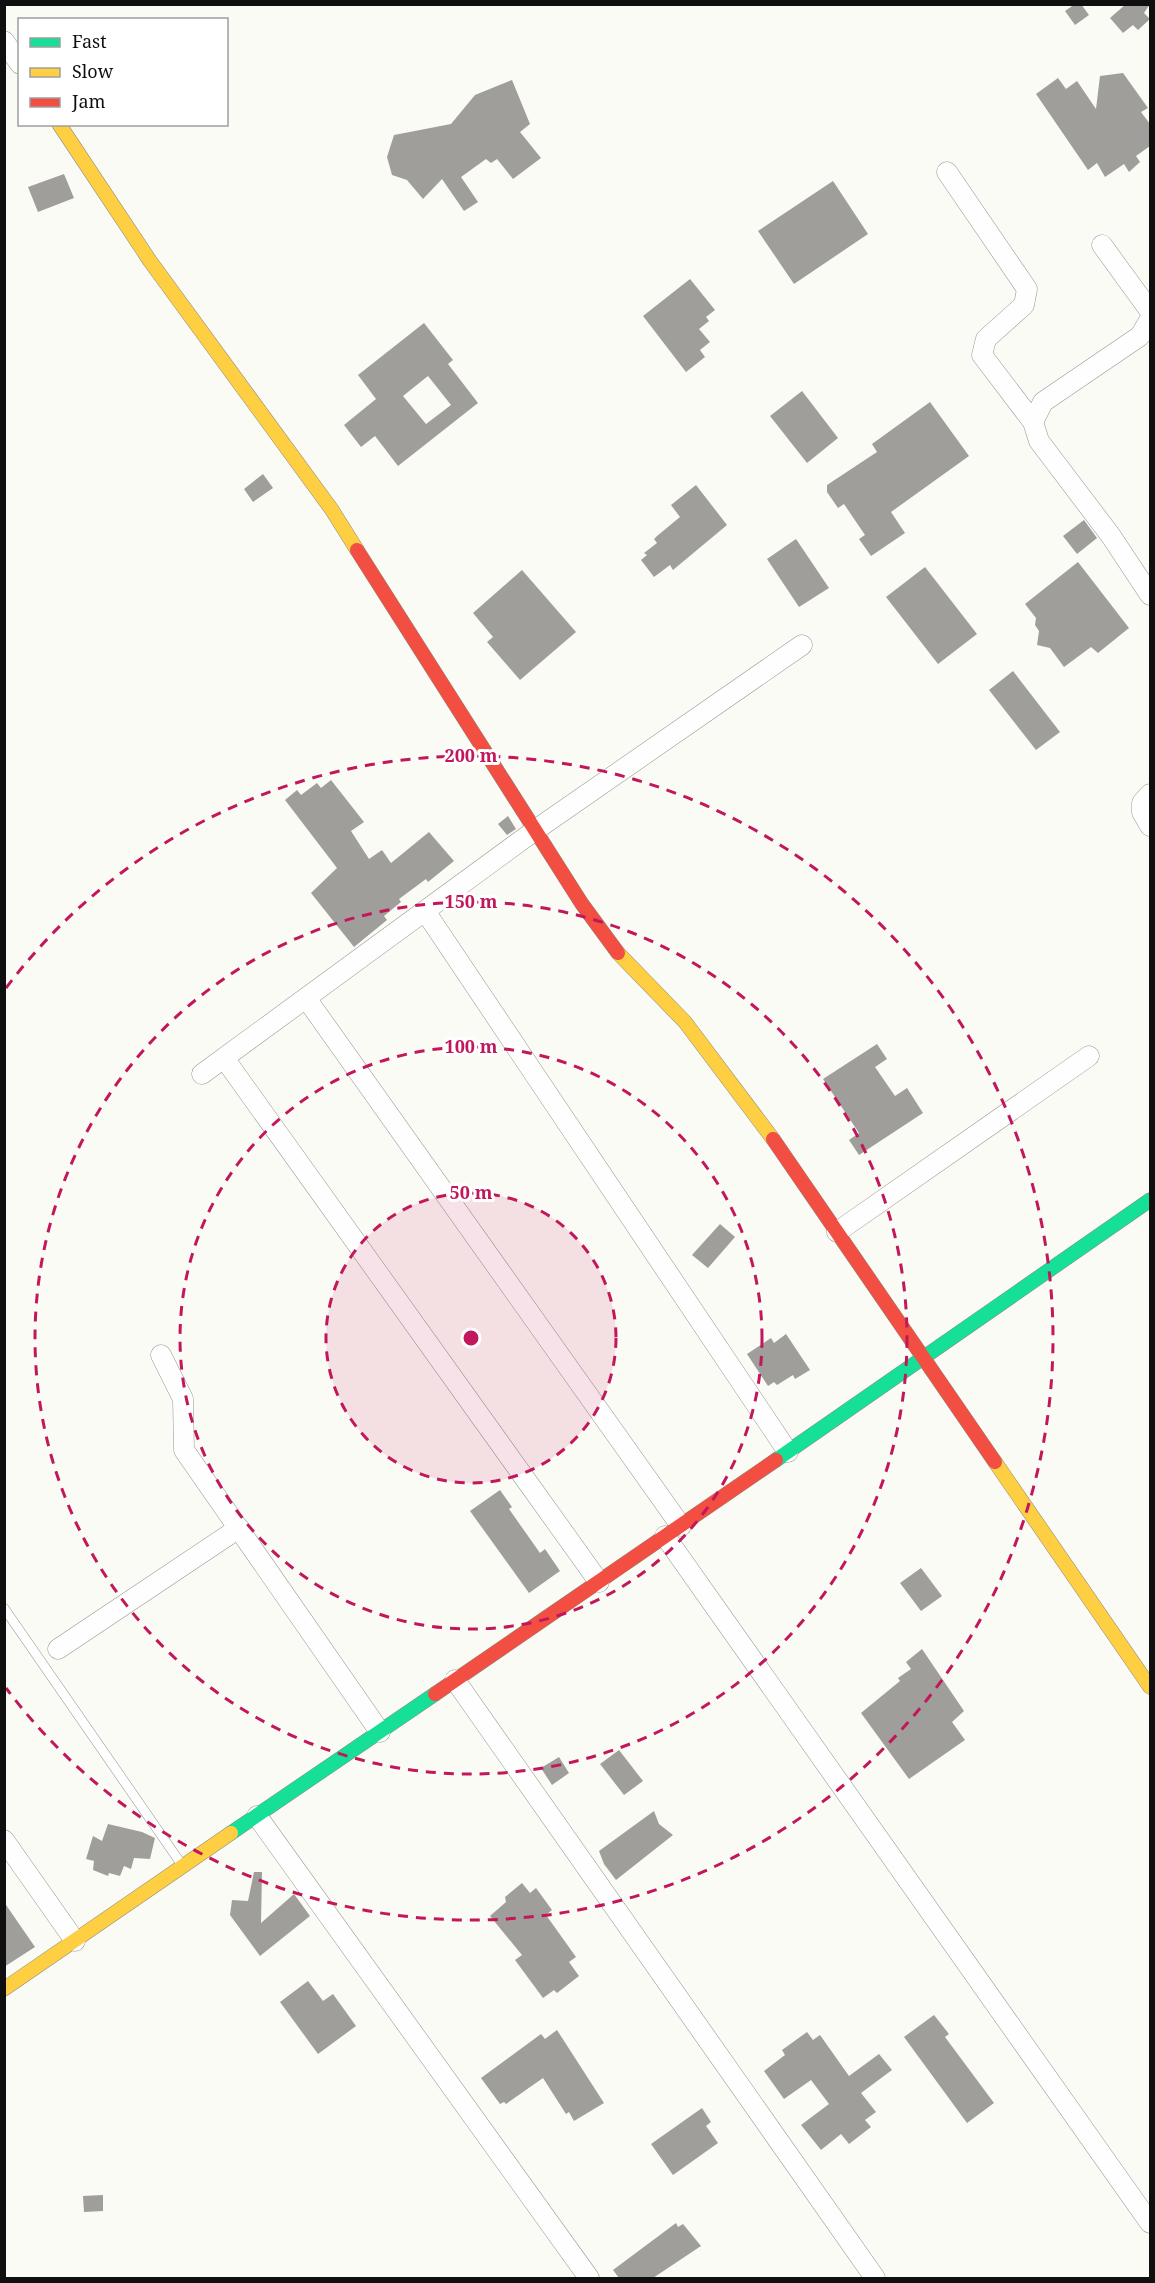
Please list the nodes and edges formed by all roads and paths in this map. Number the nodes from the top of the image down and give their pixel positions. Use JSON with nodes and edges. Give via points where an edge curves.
{"nodes":[{"id":1,"x":4,"y":41,"type":"edge"},
{"id":2,"x":18,"y":61,"type":"edge"},
{"id":3,"x":60,"y":126,"type":"edge"},
{"id":4,"x":946,"y":172,"type":"dead end"},
{"id":5,"x":1102,"y":245,"type":"dead end"},
{"id":6,"x":1150,"y":311,"type":"edge"},
{"id":7,"x":1150,"y":319,"type":"edge"},
{"id":8,"x":1034,"y":422,"type":"junction"},
{"id":9,"x":1150,"y":595,"type":"edge"},
{"id":10,"x":802,"y":645,"type":"dead end"},
{"id":11,"x":1150,"y":794,"type":"edge"},
{"id":12,"x":1150,"y":826,"type":"edge"},
{"id":13,"x":534,"y":831,"type":"junction"},
{"id":14,"x":425,"y":911,"type":"junction"},
{"id":15,"x":306,"y":998,"type":"junction"},
{"id":16,"x":1089,"y":1056,"type":"dead end"},
{"id":17,"x":224,"y":1058,"type":"junction"},
{"id":18,"x":202,"y":1074,"type":"dead end"},
{"id":19,"x":1150,"y":1200,"type":"edge"},
{"id":20,"x":837,"y":1232,"type":"junction"},
{"id":21,"x":161,"y":1354,"type":"dead end"},
{"id":22,"x":922,"y":1360,"type":"junction"},
{"id":23,"x":788,"y":1452,"type":"junction"},
{"id":24,"x":239,"y":1528,"type":"junction"},
{"id":25,"x":673,"y":1531,"type":"junction"},
{"id":26,"x":599,"y":1582,"type":"junction"},
{"id":27,"x":4,"y":1608,"type":"edge"},
{"id":28,"x":58,"y":1649,"type":"dead end"},
{"id":29,"x":455,"y":1680,"type":"junction"},
{"id":30,"x":1150,"y":1688,"type":"edge"},
{"id":31,"x":380,"y":1732,"type":"junction"},
{"id":32,"x":257,"y":1816,"type":"junction"},
{"id":33,"x":4,"y":1840,"type":"edge"},
{"id":34,"x":183,"y":1867,"type":"junction"},
{"id":35,"x":75,"y":1941,"type":"junction"},
{"id":36,"x":4,"y":1989,"type":"edge"},
{"id":37,"x":1150,"y":2223,"type":"edge"},
{"id":38,"x":589,"y":2278,"type":"edge"},
{"id":39,"x":875,"y":2278,"type":"edge"}],
"edges":[{"from":1,"to":2,"type":"street"},
{"from":3,"to":13,"type":"street","via":[[150,261],[332,510]]},
{"from":4,"to":8,"type":"street","via":[[1027,290],[1024,305],[986,339],[982,355]]},
{"from":5,"to":6,"type":"street"},
{"from":7,"to":8,"type":"street","via":[[1140,336],[1043,402]]},
{"from":8,"to":9,"type":"street","via":[[1039,441]]},
{"from":10,"to":13,"type":"street"},
{"from":11,"to":12,"type":"street","via":[[1142,803],[1142,812]]},
{"from":13,"to":14,"type":"street"},
{"from":13,"to":20,"type":"street","via":[[622,958],[685,1022],[717,1062]]},
{"from":14,"to":15,"type":"street"},
{"from":14,"to":23,"type":"street"},
{"from":15,"to":17,"type":"street"},
{"from":15,"to":25,"type":"street"},
{"from":16,"to":20,"type":"street"},
{"from":17,"to":18,"type":"street"},
{"from":17,"to":26,"type":"street"},
{"from":19,"to":22,"type":"street"},
{"from":20,"to":22,"type":"street"},
{"from":21,"to":24,"type":"street","via":[[183,1399],[184,1450]]},
{"from":22,"to":23,"type":"street"},
{"from":22,"to":30,"type":"street"},
{"from":23,"to":25,"type":"street"},
{"from":24,"to":28,"type":"street"},
{"from":24,"to":31,"type":"street"},
{"from":25,"to":26,"type":"street"},
{"from":25,"to":37,"type":"street"},
{"from":26,"to":29,"type":"street"},
{"from":27,"to":34,"type":"lane"},
{"from":29,"to":31,"type":"street"},
{"from":29,"to":39,"type":"street"},
{"from":31,"to":32,"type":"street"},
{"from":32,"to":34,"type":"street"},
{"from":32,"to":38,"type":"street"},
{"from":33,"to":35,"type":"street"},
{"from":34,"to":35,"type":"street"},
{"from":35,"to":36,"type":"street"}]}
